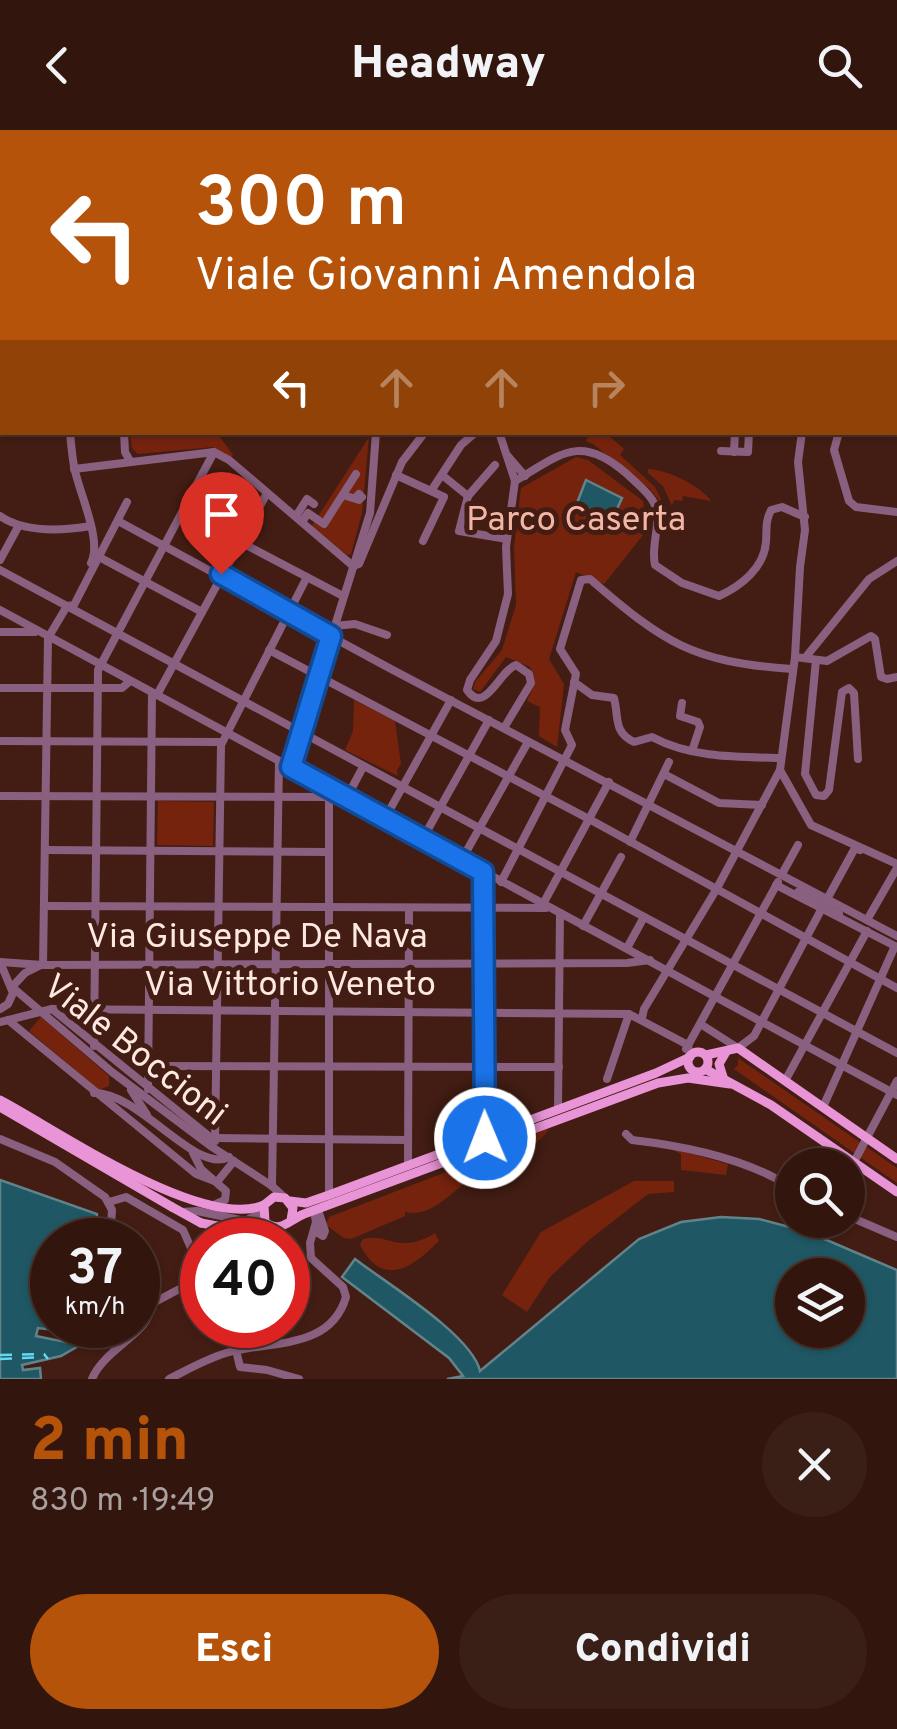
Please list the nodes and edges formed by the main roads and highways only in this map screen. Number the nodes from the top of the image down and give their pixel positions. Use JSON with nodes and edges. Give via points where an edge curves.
{"nodes":[{"id":1,"x":726,"y":1052,"type":"junction"},
{"id":2,"x":694,"y":1056,"type":"junction"},
{"id":3,"x":705,"y":1069,"type":"junction"},
{"id":4,"x":690,"y":1074,"type":"junction"},
{"id":5,"x":727,"y":1082,"type":"junction"},
{"id":6,"x":0,"y":1100,"type":"edge"},
{"id":7,"x":0,"y":1108,"type":"edge"},
{"id":8,"x":28,"y":1118,"type":"junction"},
{"id":9,"x":486,"y":1144,"type":"junction"},
{"id":10,"x":897,"y":1160,"type":"edge"},
{"id":11,"x":897,"y":1192,"type":"edge"},
{"id":12,"x":287,"y":1200,"type":"junction"},
{"id":13,"x":264,"y":1206,"type":"junction"},
{"id":14,"x":192,"y":1218,"type":"edge"},
{"id":15,"x":264,"y":1218,"type":"edge"},
{"id":16,"x":291,"y":1218,"type":"edge"},
{"id":17,"x":299,"y":1218,"type":"edge"}],
"edges":[{"from":1,"to":2,"type":"main road"},
{"from":1,"to":5,"type":"main road","via":[[719,1064]]},
{"from":1,"to":10,"type":"main road","via":[[738,1048]]},
{"from":2,"to":3,"type":"main road","via":[[708,1064]]},
{"from":2,"to":4,"type":"main road"},
{"from":2,"to":9,"type":"main road"},
{"from":3,"to":4,"type":"main road"},
{"from":3,"to":5,"type":"main road"},
{"from":4,"to":5,"type":"main road"},
{"from":4,"to":9,"type":"main road"},
{"from":5,"to":11,"type":"main road"},
{"from":6,"to":8,"type":"main road"},
{"from":7,"to":8,"type":"main road"},
{"from":8,"to":13,"type":"main road","via":[[154,1185],[205,1204]]},
{"from":8,"to":14,"type":"main road","bridge":true},
{"from":9,"to":12,"type":"main road","via":[[306,1203]]},
{"from":9,"to":17,"type":"main road"},
{"from":12,"to":13,"type":"main road","via":[[274,1197]]},
{"from":12,"to":16,"type":"main road"},
{"from":13,"to":15,"type":"main road"}]}
